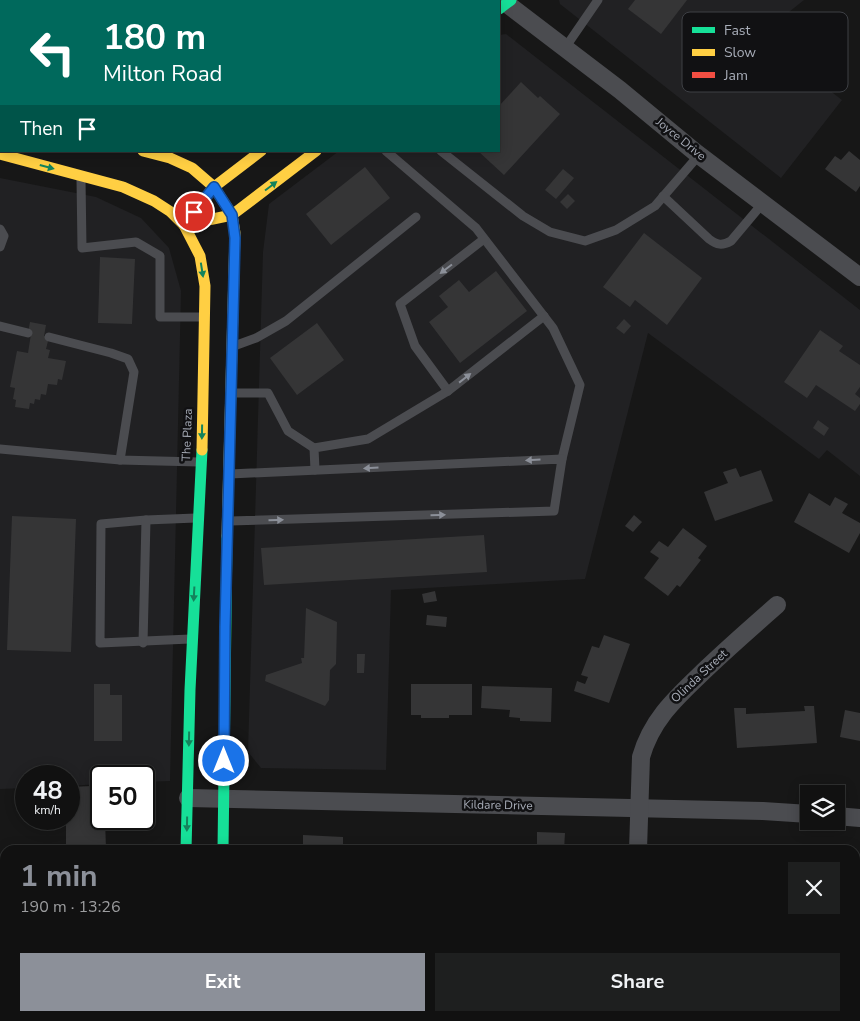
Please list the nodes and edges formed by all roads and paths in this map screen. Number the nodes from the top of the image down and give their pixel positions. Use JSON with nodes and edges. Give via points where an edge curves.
{"nodes":[{"id":1,"x":598,"y":0,"type":"edge"},
{"id":2,"x":504,"y":3,"type":"edge"},
{"id":3,"x":565,"y":48,"type":"junction"},
{"id":4,"x":147,"y":152,"type":"edge"},
{"id":5,"x":260,"y":152,"type":"edge"},
{"id":6,"x":315,"y":152,"type":"edge"},
{"id":7,"x":387,"y":152,"type":"edge"},
{"id":8,"x":442,"y":152,"type":"edge"},
{"id":9,"x":0,"y":154,"type":"edge"},
{"id":10,"x":699,"y":155,"type":"junction"},
{"id":11,"x":81,"y":176,"type":"junction"},
{"id":12,"x":214,"y":187,"type":"junction"},
{"id":13,"x":663,"y":196,"type":"junction"},
{"id":14,"x":763,"y":203,"type":"junction"},
{"id":15,"x":232,"y":215,"type":"junction"},
{"id":16,"x":416,"y":217,"type":"dead end"},
{"id":17,"x":184,"y":225,"type":"junction"},
{"id":18,"x":0,"y":229,"type":"edge"},
{"id":19,"x":484,"y":239,"type":"junction"},
{"id":20,"x":0,"y":247,"type":"edge"},
{"id":21,"x":860,"y":277,"type":"edge"},
{"id":22,"x":204,"y":316,"type":"junction"},
{"id":23,"x":544,"y":316,"type":"junction"},
{"id":24,"x":0,"y":326,"type":"edge"},
{"id":25,"x":28,"y":333,"type":"dead end"},
{"id":26,"x":49,"y":337,"type":"dead end"},
{"id":27,"x":232,"y":347,"type":"junction"},
{"id":28,"x":448,"y":391,"type":"junction"},
{"id":29,"x":230,"y":393,"type":"junction"},
{"id":30,"x":314,"y":448,"type":"junction"},
{"id":31,"x":0,"y":449,"type":"edge"},
{"id":32,"x":562,"y":459,"type":"junction"},
{"id":33,"x":120,"y":460,"type":"junction"},
{"id":34,"x":200,"y":462,"type":"junction"},
{"id":35,"x":315,"y":470,"type":"junction"},
{"id":36,"x":228,"y":474,"type":"junction"},
{"id":37,"x":198,"y":518,"type":"junction"},
{"id":38,"x":146,"y":520,"type":"junction"},
{"id":39,"x":227,"y":521,"type":"junction"},
{"id":40,"x":777,"y":605,"type":"dead end"},
{"id":41,"x":192,"y":639,"type":"junction"},
{"id":42,"x":143,"y":643,"type":"junction"},
{"id":43,"x":188,"y":798,"type":"junction"},
{"id":44,"x":224,"y":800,"type":"junction"},
{"id":45,"x":639,"y":808,"type":"junction"},
{"id":46,"x":800,"y":813,"type":"edge"},
{"id":47,"x":845,"y":817,"type":"edge"},
{"id":48,"x":860,"y":818,"type":"edge"},
{"id":49,"x":186,"y":845,"type":"edge"},
{"id":50,"x":223,"y":845,"type":"edge"},
{"id":51,"x":638,"y":845,"type":"edge"}],
"edges":[{"from":1,"to":3,"type":"lane"},
{"from":2,"to":3,"type":"street","name":"Joyce Drive"},
{"from":3,"to":10,"type":"street","name":"Joyce Drive"},
{"from":4,"to":12,"type":"main road","via":[[192,168]]},
{"from":5,"to":12,"type":"main road"},
{"from":15,"to":6,"type":"main road","one_way":true},
{"from":7,"to":19,"type":"lane","via":[[476,228]]},
{"from":8,"to":13,"type":"lane","via":[[523,216],[550,232],[585,241],[616,230],[655,206]]},
{"from":9,"to":11,"type":"main road","name":"The Plaza","one_way":true},
{"from":10,"to":13,"type":"lane"},
{"from":10,"to":14,"type":"street","name":"Joyce Drive"},
{"from":11,"to":17,"type":"main road","name":"The Plaza","via":[[123,187],[154,201]]},
{"from":11,"to":22,"type":"lane","via":[[82,248],[136,242],[160,256],[160,317]]},
{"from":12,"to":15,"type":"main road"},
{"from":12,"to":17,"type":"main road"},
{"from":13,"to":14,"type":"lane","via":[[716,244],[724,245],[731,242]]},
{"from":14,"to":21,"type":"street","name":"Joyce Drive"},
{"from":15,"to":17,"type":"main road"},
{"from":15,"to":27,"type":"main road","via":[[235,238]]},
{"from":16,"to":27,"type":"lane","via":[[286,320],[256,338]]},
{"from":17,"to":22,"type":"main road","name":"The Plaza","one_way":true,"via":[[200,256],[205,286]]},
{"from":18,"to":20,"type":"lane","via":[[4,236]]},
{"from":19,"to":23,"type":"lane"},
{"from":19,"to":28,"type":"lane","one_way":true,"via":[[400,304],[415,346]]},
{"from":22,"to":34,"type":"main road","name":"The Plaza","one_way":true},
{"from":28,"to":23,"type":"lane","one_way":true},
{"from":23,"to":32,"type":"lane","via":[[554,328],[580,386]]},
{"from":24,"to":25,"type":"lane"},
{"from":26,"to":33,"type":"lane","via":[[128,359],[134,372]]},
{"from":27,"to":29,"type":"main road"},
{"from":28,"to":30,"type":"lane","via":[[368,439]]},
{"from":29,"to":30,"type":"lane","via":[[268,393],[288,431]]},
{"from":29,"to":36,"type":"main road"},
{"from":30,"to":35,"type":"lane"},
{"from":31,"to":33,"type":"lane"},
{"from":32,"to":35,"type":"lane","one_way":true},
{"from":39,"to":32,"type":"lane","one_way":true,"via":[[554,511]]},
{"from":33,"to":34,"type":"lane"},
{"from":34,"to":37,"type":"main road","name":"The Plaza"},
{"from":35,"to":36,"type":"lane"},
{"from":36,"to":39,"type":"main road"},
{"from":37,"to":38,"type":"lane"},
{"from":37,"to":41,"type":"main road","name":"The Plaza","one_way":true},
{"from":38,"to":42,"type":"lane"},
{"from":38,"to":42,"type":"lane","via":[[101,524],[100,643]]},
{"from":39,"to":44,"type":"main road"},
{"from":40,"to":45,"type":"street","name":"Olinda Street","via":[[670,703],[652,729],[641,757]]},
{"from":41,"to":42,"type":"lane"},
{"from":41,"to":43,"type":"main road","name":"The Plaza","one_way":true},
{"from":43,"to":44,"type":"street","name":"Kildare Drive"},
{"from":43,"to":49,"type":"main road","name":"The Plaza","one_way":true},
{"from":44,"to":45,"type":"street","name":"Kildare Drive"},
{"from":44,"to":50,"type":"main road"},
{"from":45,"to":46,"type":"street","name":"Kildare Drive"},
{"from":45,"to":51,"type":"street","name":"Olinda Street"},
{"from":47,"to":48,"type":"street"}]}
